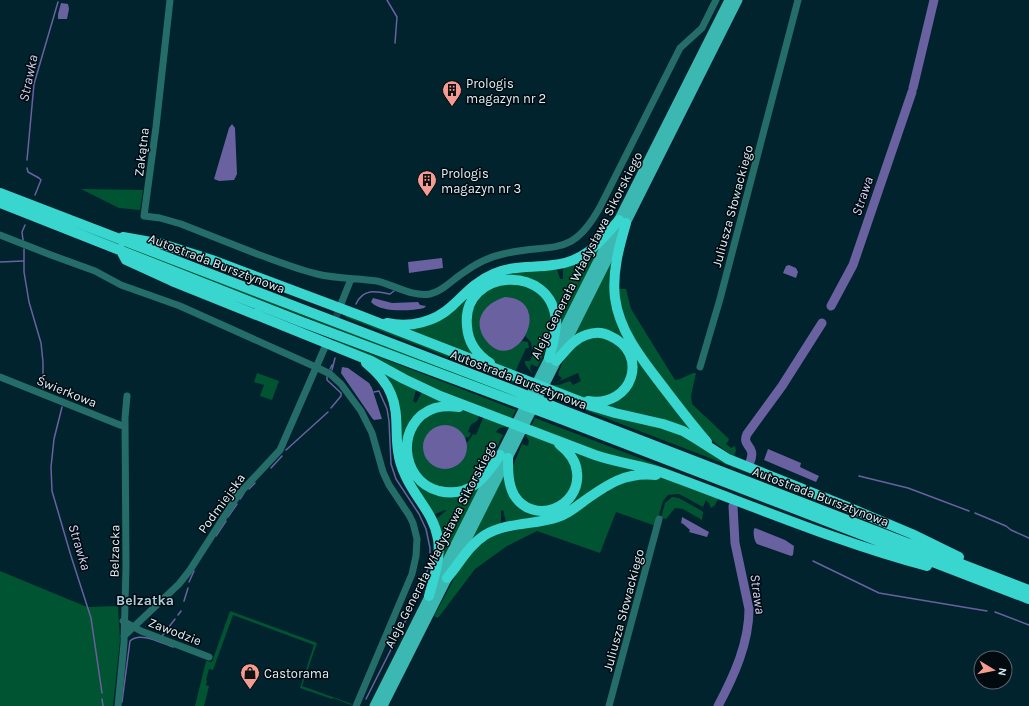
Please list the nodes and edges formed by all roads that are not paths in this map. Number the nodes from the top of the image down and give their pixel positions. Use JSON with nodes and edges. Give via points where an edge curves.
{"nodes":[{"id":1,"x":170,"y":0,"type":"edge"},
{"id":2,"x":716,"y":0,"type":"edge"},
{"id":3,"x":729,"y":0,"type":"edge"},
{"id":4,"x":738,"y":0,"type":"edge"},
{"id":5,"x":798,"y":0,"type":"edge"},
{"id":6,"x":718,"y":31,"type":"junction"},
{"id":7,"x":627,"y":153,"type":"junction"},
{"id":8,"x":618,"y":155,"type":"dead end"},
{"id":9,"x":0,"y":193,"type":"edge"},
{"id":10,"x":0,"y":203,"type":"edge"},
{"id":11,"x":622,"y":222,"type":"junction"},
{"id":12,"x":0,"y":234,"type":"edge"},
{"id":13,"x":108,"y":235,"type":"junction"},
{"id":14,"x":120,"y":249,"type":"junction"},
{"id":15,"x":351,"y":278,"type":"junction"},
{"id":16,"x":341,"y":304,"type":"tunnel mouth"},
{"id":17,"x":366,"y":318,"type":"junction"},
{"id":18,"x":325,"y":347,"type":"tunnel mouth"},
{"id":19,"x":350,"y":352,"type":"junction"},
{"id":20,"x":552,"y":360,"type":"junction"},
{"id":21,"x":316,"y":367,"type":"junction"},
{"id":22,"x":700,"y":367,"type":"dead end"},
{"id":23,"x":509,"y":374,"type":"junction"},
{"id":24,"x":0,"y":377,"type":"edge"},
{"id":25,"x":544,"y":378,"type":"junction"},
{"id":26,"x":127,"y":396,"type":"dead end"},
{"id":27,"x":575,"y":398,"type":"junction"},
{"id":28,"x":471,"y":409,"type":"junction"},
{"id":29,"x":126,"y":426,"type":"junction"},
{"id":30,"x":548,"y":438,"type":"junction"},
{"id":31,"x":717,"y":452,"type":"junction"},
{"id":32,"x":504,"y":457,"type":"junction"},
{"id":33,"x":682,"y":480,"type":"junction"},
{"id":34,"x":659,"y":519,"type":"dead end"},
{"id":35,"x":447,"y":578,"type":"junction"},
{"id":36,"x":978,"y":580,"type":"junction"},
{"id":37,"x":1018,"y":586,"type":"junction"},
{"id":38,"x":1029,"y":590,"type":"edge"},
{"id":39,"x":429,"y":596,"type":"junction"},
{"id":40,"x":1029,"y":599,"type":"edge"},
{"id":41,"x":123,"y":621,"type":"junction"},
{"id":42,"x":133,"y":627,"type":"junction"},
{"id":43,"x":124,"y":636,"type":"junction"},
{"id":44,"x":209,"y":657,"type":"dead end"},
{"id":45,"x":118,"y":706,"type":"edge"},
{"id":46,"x":356,"y":706,"type":"edge"},
{"id":47,"x":374,"y":706,"type":"edge"},
{"id":48,"x":383,"y":706,"type":"edge"},
{"id":49,"x":609,"y":706,"type":"edge"}],
"edges":[{"from":1,"to":15,"type":"street","name":"Zakątna","via":[[144,216],[181,224],[307,272]]},
{"from":2,"to":7,"type":"street","via":[[702,28],[680,48]]},
{"from":3,"to":6,"type":"main road"},
{"from":4,"to":6,"type":"main road"},
{"from":5,"to":22,"type":"street","name":"Juliusza Słowackiego","via":[[721,297]]},
{"from":6,"to":11,"type":"main road","name":"Aleje Generała Władysława Sikorskiego"},
{"from":7,"to":8,"type":"street"},
{"from":7,"to":15,"type":"street","via":[[592,221],[582,233],[568,243],[553,248],[492,257],[474,266],[441,290],[430,294],[419,294],[377,281]]},
{"from":9,"to":13,"type":"highway","name":"Autostrada Bursztynowa"},
{"from":10,"to":14,"type":"highway","name":"Autostrada Bursztynowa"},
{"from":11,"to":17,"type":"highway","via":[[597,246],[578,258],[552,266],[518,267],[495,273],[482,279],[446,311],[425,321],[395,324]]},
{"from":11,"to":20,"type":"main road","name":"Aleje Generała Władysława Sikorskiego"},
{"from":11,"to":31,"type":"highway","via":[[614,284],[615,299],[623,326],[632,345],[655,376]]},
{"from":12,"to":21,"type":"street","via":[[95,271],[121,285],[180,306]]},
{"from":13,"to":17,"type":"highway","via":[[138,238],[183,250]]},
{"from":13,"to":37,"type":"highway","name":"Autostrada Bursztynowa"},
{"from":14,"to":19,"type":"highway","via":[[126,260],[172,281]]},
{"from":14,"to":36,"type":"highway","name":"Autostrada Bursztynowa","via":[[302,322]]},
{"from":15,"to":16,"type":"street"},
{"from":17,"to":23,"type":"highway"},
{"from":18,"to":21,"type":"street","name":"Podmiejska"},
{"from":19,"to":28,"type":"highway"},
{"from":19,"to":39,"type":"highway","via":[[378,374],[391,394],[398,450],[406,478],[436,530],[438,560]]},
{"from":20,"to":23,"type":"highway","via":[[556,322],[547,297],[532,284],[516,280],[498,280],[481,290],[474,299],[467,316],[467,328],[478,354]]},
{"from":20,"to":25,"type":"main road","name":"Aleje Generała Władysława Sikorskiego"},
{"from":20,"to":27,"type":"highway","via":[[586,334],[612,336],[628,351],[632,370],[628,384],[621,393],[602,402]]},
{"from":21,"to":42,"type":"street","name":"Podmiejska","via":[[280,450],[238,495],[179,584]]},
{"from":21,"to":46,"type":"street","via":[[330,374],[341,384],[361,412],[372,433],[383,472],[409,514],[417,539],[412,574]]},
{"from":23,"to":27,"type":"highway"},
{"from":24,"to":29,"type":"street","name":"Świerkowa"},
{"from":25,"to":32,"type":"main road","name":"Aleje Generała Władysława Sikorskiego","via":[[513,430]]},
{"from":25,"to":32,"type":"main road","name":"Aleje Generała Władysława Sikorskiego","via":[[513,448]]},
{"from":26,"to":29,"type":"street","name":"Belzacka"},
{"from":27,"to":31,"type":"highway","via":[[608,411],[675,428]]},
{"from":28,"to":30,"type":"highway"},
{"from":28,"to":32,"type":"highway","via":[[441,407],[427,412],[418,419],[410,434],[407,448],[407,457],[413,472],[425,486],[457,493],[478,482]]},
{"from":29,"to":41,"type":"street","name":"Belzacka"},
{"from":30,"to":32,"type":"highway","via":[[565,448],[577,469],[578,480],[575,490],[562,505],[550,510],[540,510],[521,503],[511,487]]},
{"from":30,"to":33,"type":"highway","via":[[608,460],[652,469]]},
{"from":31,"to":37,"type":"highway","via":[[728,459],[912,534]]},
{"from":32,"to":35,"type":"main road","name":"Aleje Generała Władysława Sikorskiego"},
{"from":32,"to":39,"type":"main road","name":"Aleje Generała Władysława Sikorskiego"},
{"from":33,"to":35,"type":"highway","via":[[653,475],[628,476],[608,484],[560,516],[494,530],[472,545]]},
{"from":33,"to":36,"type":"highway","via":[[855,545]]},
{"from":34,"to":49,"type":"street","name":"Juliusza Słowackiego"},
{"from":35,"to":48,"type":"main road","name":"Aleje Generała Władysława Sikorskiego"},
{"from":36,"to":40,"type":"highway","name":"Autostrada Bursztynowa"},
{"from":37,"to":38,"type":"highway","name":"Autostrada Bursztynowa"},
{"from":39,"to":47,"type":"main road","name":"Aleje Generała Władysława Sikorskiego"},
{"from":41,"to":42,"type":"street","name":"Zawodzie"},
{"from":41,"to":43,"type":"street","name":"Belzacka"},
{"from":42,"to":43,"type":"street","name":"Podmiejska"},
{"from":42,"to":44,"type":"street","name":"Zawodzie"},
{"from":43,"to":45,"type":"street","name":"Belzacka"}]}
